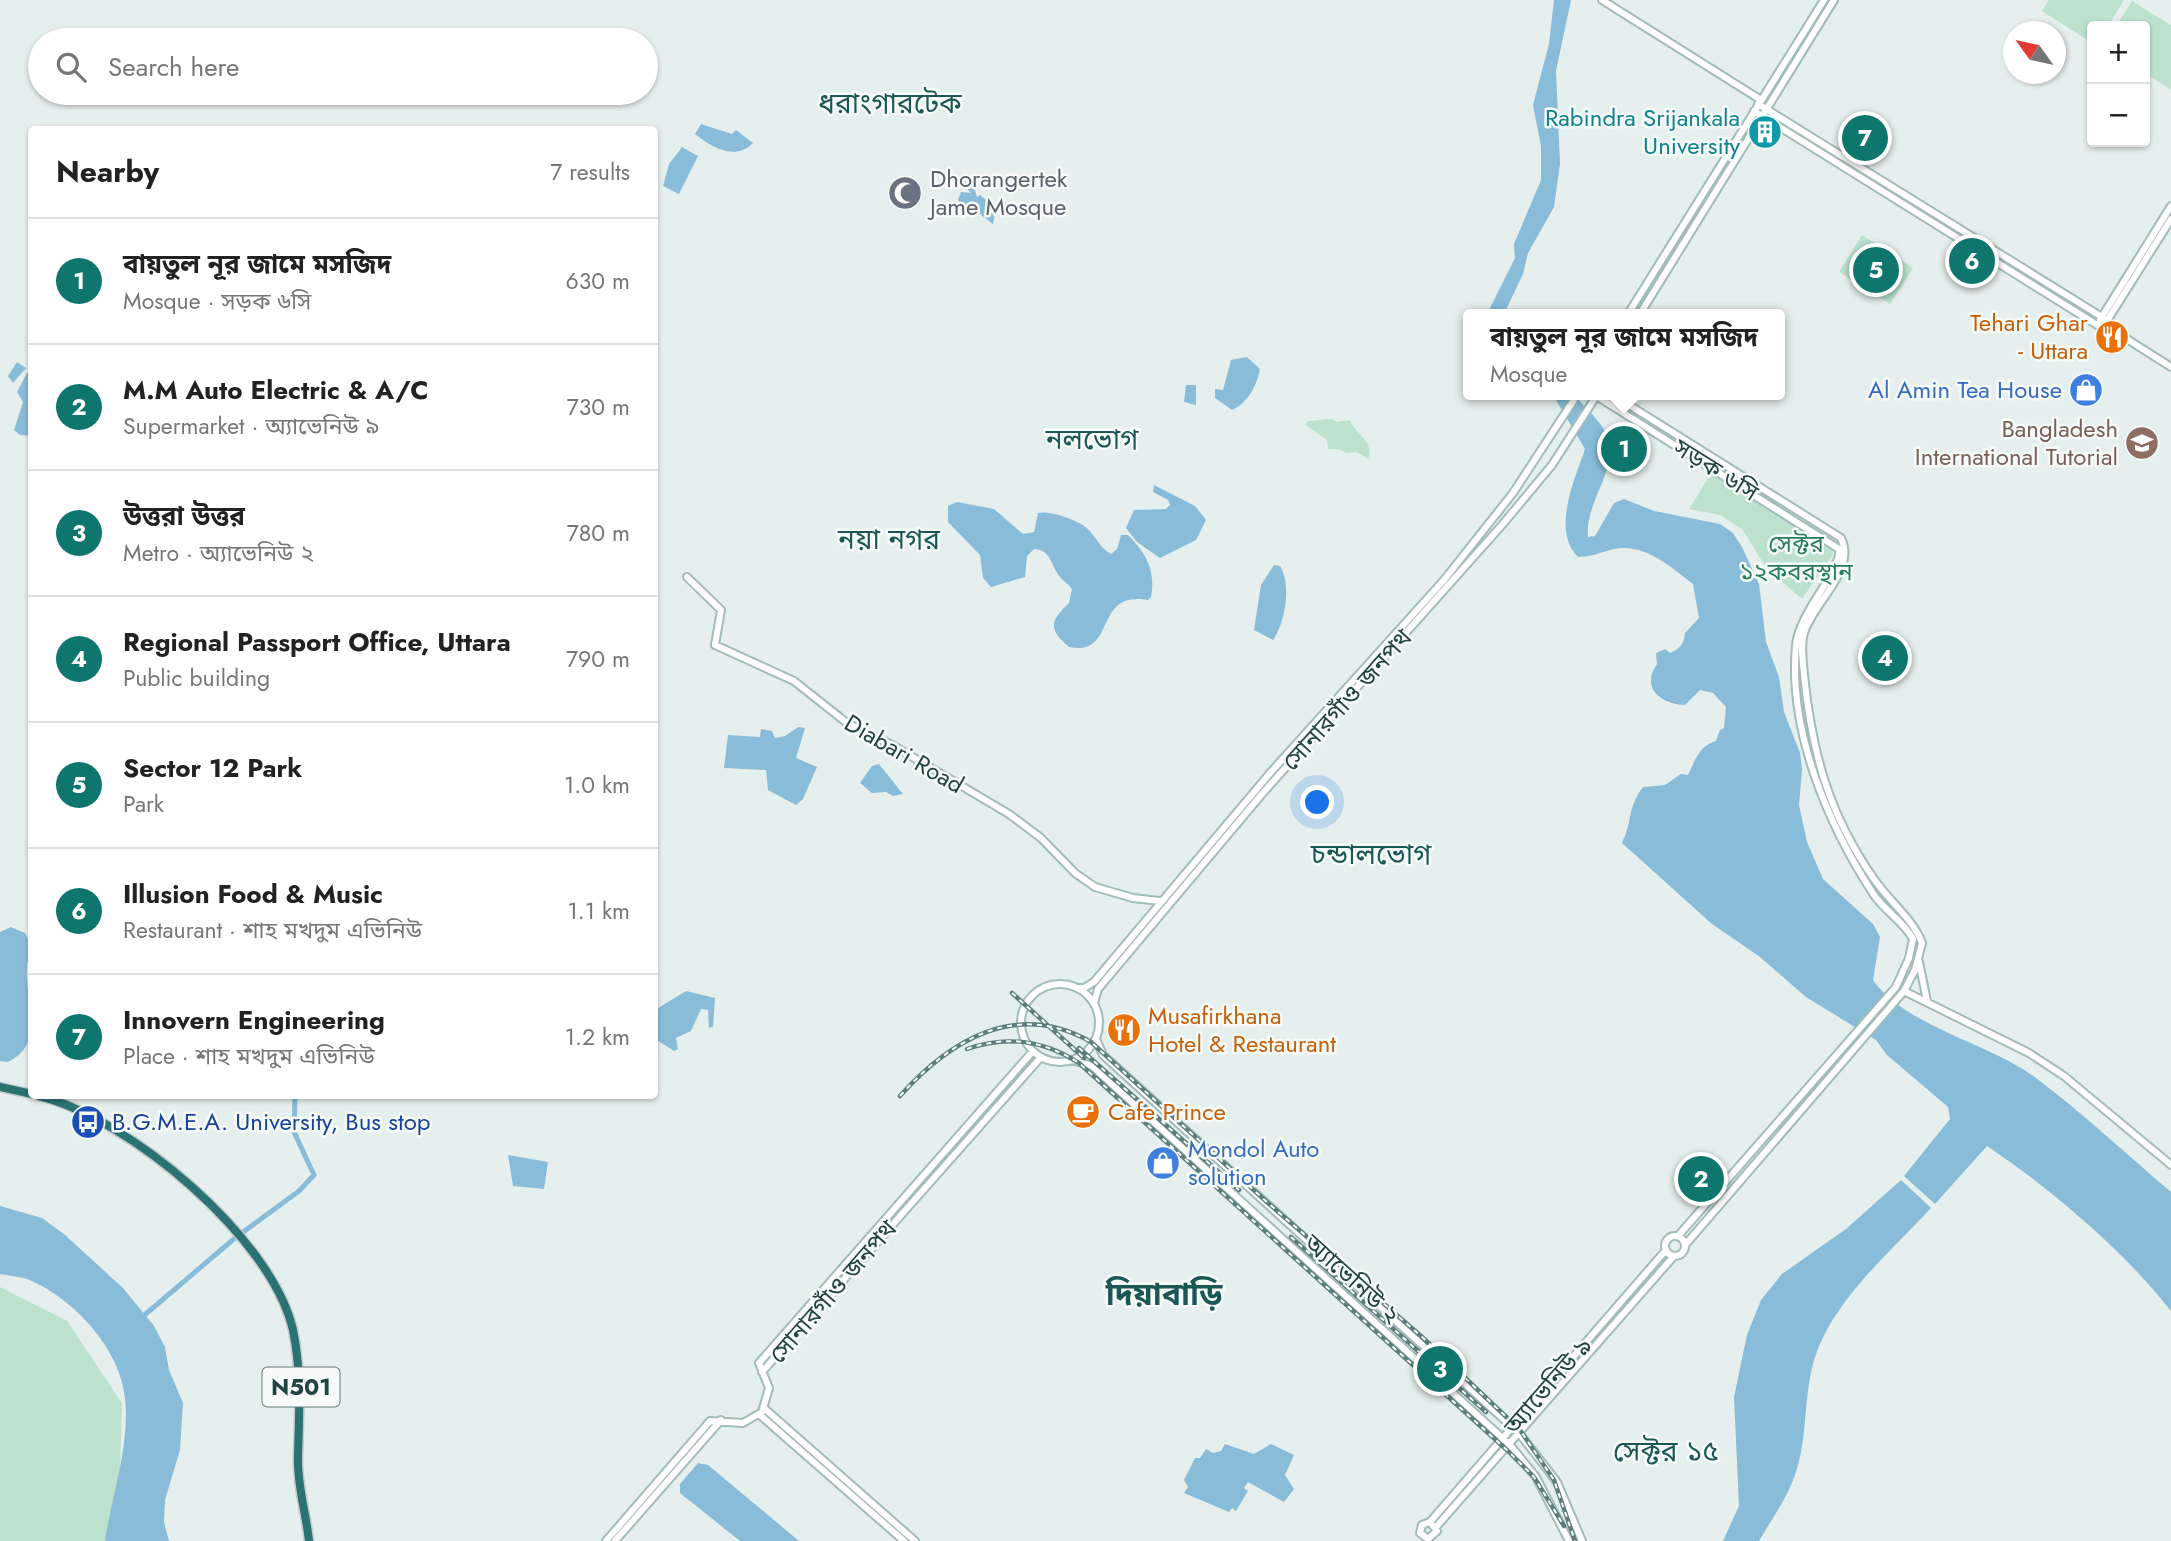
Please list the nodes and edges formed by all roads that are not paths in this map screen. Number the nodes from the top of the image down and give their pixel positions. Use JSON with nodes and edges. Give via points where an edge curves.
{"nodes":[{"id":1,"x":1602,"y":0,"type":"edge"},
{"id":2,"x":1824,"y":0,"type":"edge"},
{"id":3,"x":1834,"y":0,"type":"edge"},
{"id":4,"x":1797,"y":43,"type":"junction"},
{"id":5,"x":1804,"y":48,"type":"junction"},
{"id":6,"x":1760,"y":102,"type":"junction"},
{"id":7,"x":1766,"y":109,"type":"junction"},
{"id":8,"x":1754,"y":111,"type":"junction"},
{"id":9,"x":1762,"y":116,"type":"junction"},
{"id":10,"x":1839,"y":159,"type":"junction"},
{"id":11,"x":1913,"y":200,"type":"junction"},
{"id":12,"x":2171,"y":206,"type":"edge"},
{"id":13,"x":1908,"y":207,"type":"junction"},
{"id":14,"x":2171,"y":219,"type":"edge"},
{"id":15,"x":2023,"y":268,"type":"junction"},
{"id":16,"x":2018,"y":275,"type":"junction"},
{"id":17,"x":1631,"y":309,"type":"edge"},
{"id":18,"x":1643,"y":309,"type":"edge"},
{"id":19,"x":2103,"y":324,"type":"junction"},
{"id":20,"x":2171,"y":367,"type":"edge"},
{"id":21,"x":1574,"y":400,"type":"edge"},
{"id":22,"x":1594,"y":400,"type":"edge"},
{"id":23,"x":1604,"y":400,"type":"edge"},
{"id":24,"x":1620,"y":400,"type":"edge"},
{"id":25,"x":1538,"y":455,"type":"junction"},
{"id":26,"x":1552,"y":465,"type":"junction"},
{"id":27,"x":1783,"y":502,"type":"junction"},
{"id":28,"x":1779,"y":509,"type":"junction"},
{"id":29,"x":1840,"y":547,"type":"junction"},
{"id":30,"x":687,"y":577,"type":"dead end"},
{"id":31,"x":1186,"y":870,"type":"junction"},
{"id":32,"x":1193,"y":875,"type":"junction"},
{"id":33,"x":1160,"y":901,"type":"junction"},
{"id":34,"x":1919,"y":960,"type":"junction"},
{"id":35,"x":1077,"y":988,"type":"junction"},
{"id":36,"x":1903,"y":993,"type":"junction"},
{"id":37,"x":1927,"y":1001,"type":"junction"},
{"id":38,"x":1094,"y":1003,"type":"junction"},
{"id":39,"x":1096,"y":1039,"type":"junction"},
{"id":40,"x":1845,"y":1046,"type":"junction"},
{"id":41,"x":1034,"y":1051,"type":"junction"},
{"id":42,"x":1852,"y":1053,"type":"junction"},
{"id":43,"x":1041,"y":1057,"type":"junction"},
{"id":44,"x":1072,"y":1060,"type":"junction"},
{"id":45,"x":0,"y":1087,"type":"edge"},
{"id":46,"x":28,"y":1093,"type":"edge"},
{"id":47,"x":46,"y":1099,"type":"edge"},
{"id":48,"x":2171,"y":1165,"type":"edge"},
{"id":49,"x":1678,"y":1236,"type":"junction"},
{"id":50,"x":1686,"y":1244,"type":"junction"},
{"id":51,"x":1666,"y":1250,"type":"junction"},
{"id":52,"x":1674,"y":1256,"type":"junction"},
{"id":53,"x":762,"y":1372,"type":"junction"},
{"id":54,"x":762,"y":1412,"type":"junction"},
{"id":55,"x":769,"y":1418,"type":"junction"},
{"id":56,"x":721,"y":1420,"type":"junction"},
{"id":57,"x":1513,"y":1427,"type":"junction"},
{"id":58,"x":1519,"y":1433,"type":"junction"},
{"id":59,"x":1503,"y":1438,"type":"junction"},
{"id":60,"x":1509,"y":1444,"type":"junction"},
{"id":61,"x":1495,"y":1447,"type":"junction"},
{"id":62,"x":1502,"y":1452,"type":"junction"},
{"id":63,"x":1430,"y":1522,"type":"junction"},
{"id":64,"x":1436,"y":1527,"type":"junction"},
{"id":65,"x":1423,"y":1538,"type":"edge"},
{"id":66,"x":309,"y":1541,"type":"edge"},
{"id":67,"x":606,"y":1541,"type":"edge"},
{"id":68,"x":615,"y":1541,"type":"edge"},
{"id":69,"x":904,"y":1541,"type":"edge"},
{"id":70,"x":915,"y":1541,"type":"edge"},
{"id":71,"x":1413,"y":1541,"type":"edge"},
{"id":72,"x":1569,"y":1541,"type":"edge"},
{"id":73,"x":1581,"y":1541,"type":"edge"}],
"edges":[{"from":1,"to":6,"type":"street"},
{"from":2,"to":4,"type":"street"},
{"from":3,"to":5,"type":"street"},
{"from":4,"to":5,"type":"street"},
{"from":4,"to":6,"type":"street"},
{"from":5,"to":7,"type":"street"},
{"from":6,"to":7,"type":"street"},
{"from":6,"to":8,"type":"street"},
{"from":7,"to":9,"type":"street"},
{"from":7,"to":10,"type":"street"},
{"from":8,"to":9,"type":"street"},
{"from":8,"to":17,"type":"street"},
{"from":9,"to":10,"type":"street"},
{"from":9,"to":18,"type":"street"},
{"from":10,"to":11,"type":"street"},
{"from":10,"to":13,"type":"street"},
{"from":11,"to":13,"type":"street"},
{"from":11,"to":15,"type":"street"},
{"from":12,"to":19,"type":"street"},
{"from":13,"to":16,"type":"street"},
{"from":14,"to":19,"type":"street"},
{"from":15,"to":16,"type":"street"},
{"from":15,"to":19,"type":"street"},
{"from":16,"to":19,"type":"street"},
{"from":19,"to":20,"type":"street"},
{"from":21,"to":25,"type":"street","name":"সোনারগাঁও জনপথ"},
{"from":22,"to":26,"type":"street","name":"সোনারগাঁও জনপথ"},
{"from":23,"to":28,"type":"street","name":"সড়ক ৬সি"},
{"from":24,"to":27,"type":"street","name":"সড়ক ৬সি"},
{"from":25,"to":26,"type":"street"},
{"from":25,"to":31,"type":"street","name":"সোনারগাঁও জনপথ","via":[[1444,580]]},
{"from":26,"to":32,"type":"street","name":"সোনারগাঁও জনপথ"},
{"from":27,"to":28,"type":"street"},
{"from":27,"to":29,"type":"street","name":"সড়ক ৬সি","via":[[1841,538]]},
{"from":28,"to":29,"type":"street","name":"সড়ক ৬সি"},
{"from":29,"to":34,"type":"street","via":[[1840,570],[1803,635],[1813,739],[1830,803],[1864,866],[1920,936]]},
{"from":29,"to":40,"type":"street","name":"অ্যাভেনিউ ৯","via":[[1835,566],[1800,627],[1798,695],[1816,783],[1833,826],[1876,898],[1913,939],[1896,987]]},
{"from":30,"to":33,"type":"street","name":"Diabari Road","via":[[721,610],[715,645],[794,681],[847,723],[1009,814],[1084,881],[1111,894]]},
{"from":31,"to":32,"type":"street"},
{"from":31,"to":33,"type":"street","name":"সোনারগাঁও জনপথ"},
{"from":32,"to":38,"type":"street","name":"সোনারগাঁও জনপথ","via":[[1098,989]]},
{"from":33,"to":35,"type":"street","name":"সোনারগাঁও জনপথ","via":[[1094,982]]},
{"from":34,"to":36,"type":"street","name":"অ্যাভেনিউ ৯"},
{"from":34,"to":37,"type":"street"},
{"from":35,"to":38,"type":"street"},
{"from":35,"to":41,"type":"street","via":[[1056,984],[1030,998],[1022,1029]]},
{"from":36,"to":37,"type":"street"},
{"from":36,"to":42,"type":"street","name":"অ্যাভেনিউ ৯"},
{"from":37,"to":48,"type":"street","via":[[2018,1046],[2064,1076]]},
{"from":38,"to":39,"type":"street","via":[[1099,1018]]},
{"from":39,"to":44,"type":"street"},
{"from":39,"to":57,"type":"street","name":"অ্যাভেনিউ ২","via":[[1103,1055]]},
{"from":40,"to":42,"type":"street"},
{"from":40,"to":49,"type":"street","name":"অ্যাভেনিউ ৯"},
{"from":41,"to":43,"type":"street"},
{"from":41,"to":53,"type":"street","name":"সোনারগাঁও জনপথ","via":[[759,1363]]},
{"from":42,"to":50,"type":"street","name":"অ্যাভেনিউ ৯"},
{"from":43,"to":44,"type":"street"},
{"from":43,"to":53,"type":"street","name":"সোনারগাঁও জনপথ"},
{"from":44,"to":59,"type":"street","name":"অ্যাভেনিউ ২","via":[[1092,1066]]},
{"from":45,"to":46,"type":"highway"},
{"from":47,"to":66,"type":"highway","number":"N501","via":[[99,1121],[182,1177],[227,1223],[279,1294],[292,1328],[301,1382],[298,1458]]},
{"from":49,"to":50,"type":"street"},
{"from":49,"to":51,"type":"street","name":"অ্যাভেনিউ ৯","via":[[1668,1239]]},
{"from":50,"to":52,"type":"street","name":"অ্যাভেনিউ ৯","via":[[1684,1253]]},
{"from":51,"to":52,"type":"street"},
{"from":51,"to":57,"type":"street","name":"অ্যাভেনিউ ৯"},
{"from":52,"to":58,"type":"street","name":"অ্যাভেনিউ ৯"},
{"from":53,"to":54,"type":"street","name":"সোনারগাঁও জনপথ","via":[[769,1388]]},
{"from":54,"to":55,"type":"street"},
{"from":54,"to":56,"type":"street","via":[[743,1423]]},
{"from":55,"to":69,"type":"street"},
{"from":55,"to":70,"type":"street"},
{"from":56,"to":67,"type":"street","via":[[710,1421]]},
{"from":56,"to":68,"type":"street"},
{"from":57,"to":58,"type":"street","name":"অ্যাভেনিউ ২"},
{"from":57,"to":59,"type":"street","name":"অ্যাভেনিউ ৯"},
{"from":58,"to":60,"type":"street","name":"অ্যাভেনিউ ৯"},
{"from":58,"to":73,"type":"street","name":"অ্যাভেনিউ ২","via":[[1557,1482]]},
{"from":59,"to":60,"type":"street","name":"অ্যাভেনিউ ২"},
{"from":59,"to":61,"type":"street","name":"অ্যাভেনিউ ৯"},
{"from":60,"to":62,"type":"street","name":"অ্যাভেনিউ ৯"},
{"from":60,"to":72,"type":"street","name":"অ্যাভেনিউ ২","via":[[1536,1477]]},
{"from":61,"to":62,"type":"street"},
{"from":61,"to":63,"type":"street","name":"অ্যাভেনিউ ৯"},
{"from":62,"to":64,"type":"street","name":"অ্যাভেনিউ ৯"},
{"from":63,"to":64,"type":"street"},
{"from":63,"to":65,"type":"street","name":"অ্যাভেনিউ ৯","via":[[1422,1525]]},
{"from":64,"to":65,"type":"street","name":"অ্যাভেনিউ ৯","via":[[1434,1537]]},
{"from":65,"to":71,"type":"street","name":"অ্যাভেনিউ ৯"}]}
